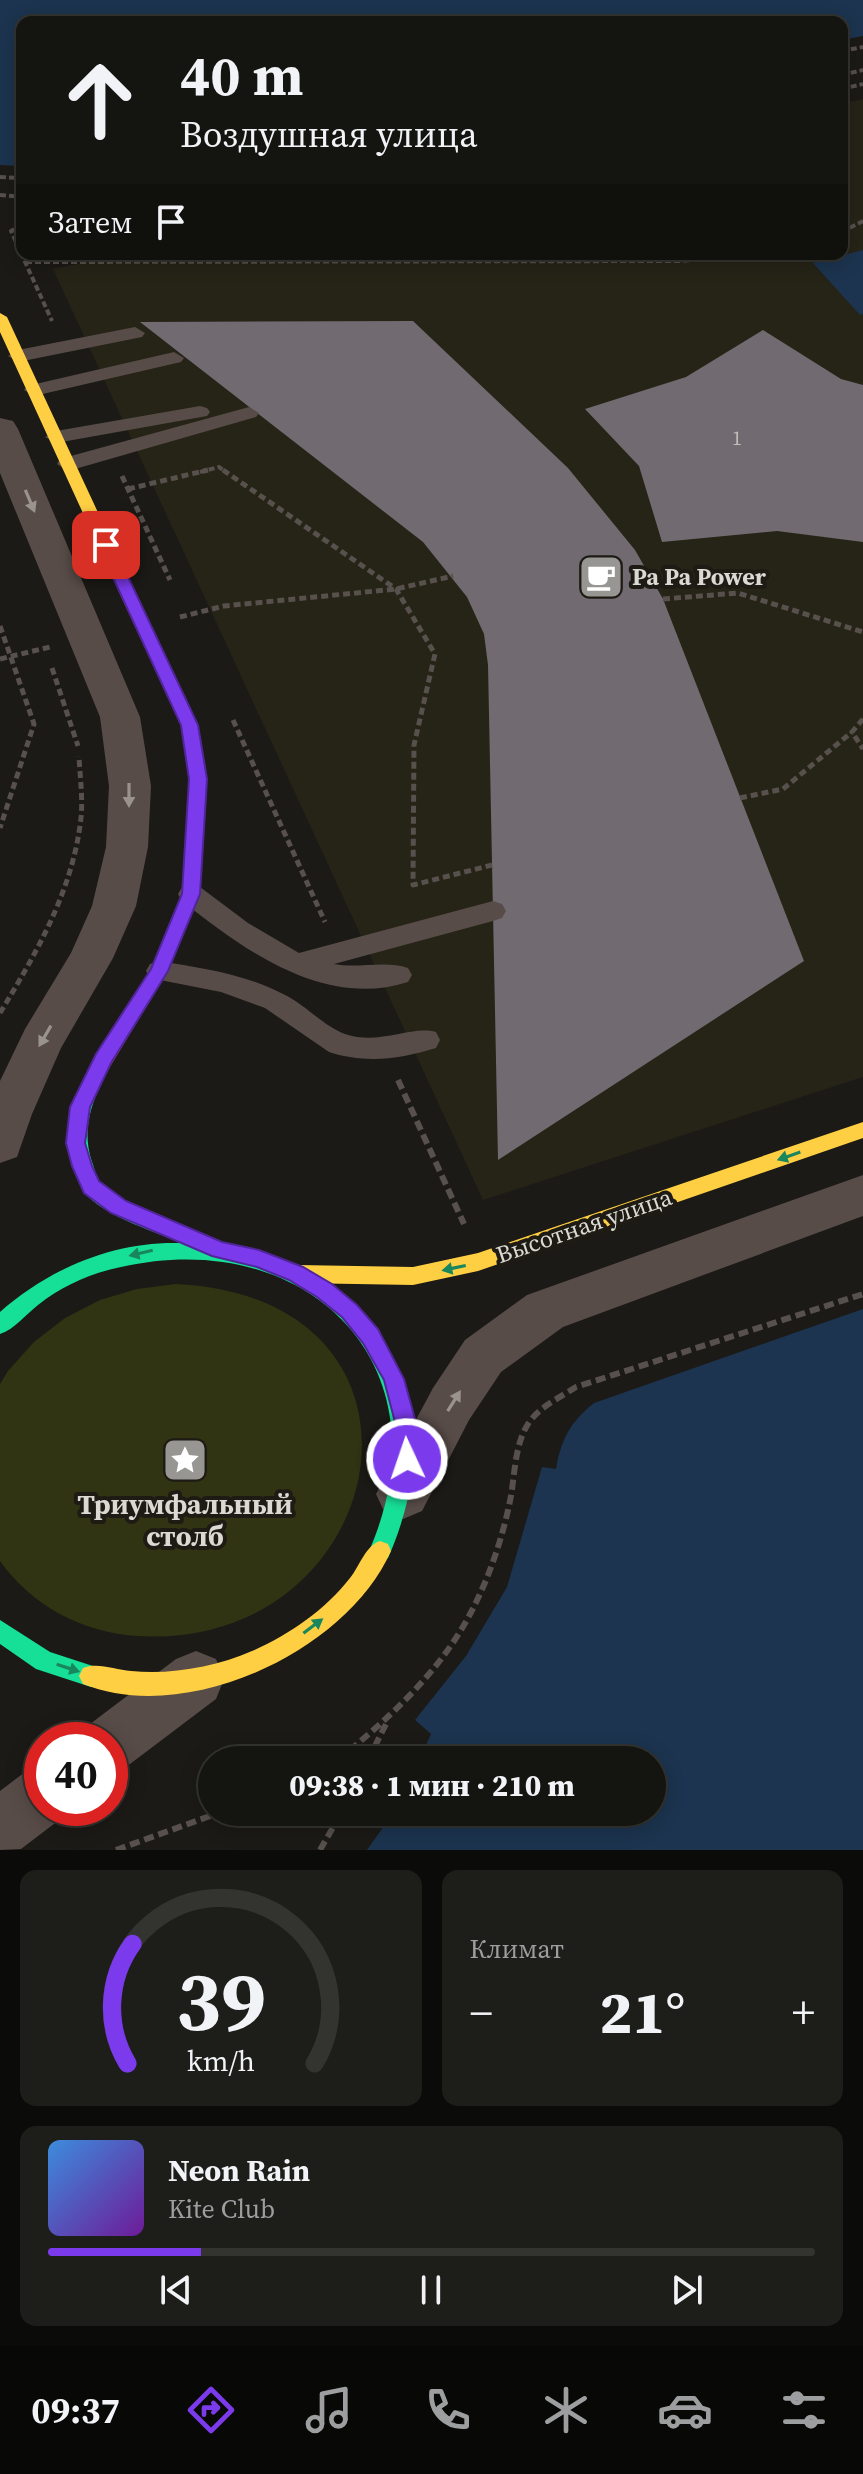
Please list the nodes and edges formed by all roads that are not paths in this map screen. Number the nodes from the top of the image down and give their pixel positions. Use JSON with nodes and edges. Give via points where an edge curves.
{"nodes":[{"id":1,"x":0,"y":317,"type":"edge"},
{"id":2,"x":135,"y":333,"type":"dead end"},
{"id":3,"x":18,"y":356,"type":"junction"},
{"id":4,"x":174,"y":358,"type":"dead end"},
{"id":5,"x":34,"y":390,"type":"junction"},
{"id":6,"x":0,"y":429,"type":"edge"},
{"id":7,"x":56,"y":437,"type":"junction"},
{"id":8,"x":68,"y":464,"type":"junction"},
{"id":9,"x":191,"y":894,"type":"junction"},
{"id":10,"x":493,"y":911,"type":"dead end"},
{"id":11,"x":296,"y":964,"type":"junction"},
{"id":12,"x":159,"y":971,"type":"junction"},
{"id":13,"x":399,"y":975,"type":"dead end"},
{"id":14,"x":426,"y":1040,"type":"dead end"},
{"id":15,"x":863,"y":1130,"type":"edge"},
{"id":16,"x":0,"y":1143,"type":"edge"},
{"id":17,"x":856,"y":1199,"type":"edge"},
{"id":18,"x":219,"y":1250,"type":"junction"},
{"id":19,"x":296,"y":1274,"type":"junction"},
{"id":20,"x":0,"y":1325,"type":"edge"},
{"id":21,"x":403,"y":1494,"type":"junction"},
{"id":22,"x":0,"y":1631,"type":"edge"},
{"id":23,"x":196,"y":1679,"type":"junction"},
{"id":24,"x":128,"y":1730,"type":"edge"},
{"id":25,"x":24,"y":1810,"type":"edge"},
{"id":26,"x":0,"y":1828,"type":"edge"}],
"edges":[{"from":1,"to":3,"type":"street"},
{"from":2,"to":3,"type":"lane"},
{"from":3,"to":5,"type":"street"},
{"from":4,"to":5,"type":"lane"},
{"from":5,"to":7,"type":"street"},
{"from":6,"to":16,"type":"street","one_way":true,"via":[[120,717],[130,786],[127,847],[114,906],[91,958],[41,1042]]},
{"from":7,"to":8,"type":"street"},
{"from":7,"to":8,"type":"lane","via":[[244,409]]},
{"from":8,"to":9,"type":"street","via":[[189,725],[198,779]]},
{"from":9,"to":11,"type":"lane","via":[[245,937]]},
{"from":9,"to":12,"type":"street"},
{"from":10,"to":11,"type":"lane"},
{"from":11,"to":13,"type":"lane","via":[[351,978]]},
{"from":12,"to":14,"type":"lane","via":[[224,982],[274,1001],[339,1044],[383,1050]]},
{"from":12,"to":18,"type":"street","via":[[97,1071],[80,1107],[76,1143],[91,1187],[118,1207]]},
{"from":15,"to":19,"type":"street","name":"Высотная улица","one_way":true,"via":[[478,1262],[413,1276]]},
{"from":21,"to":17,"type":"street","one_way":true,"via":[[483,1356],[545,1311]]},
{"from":18,"to":19,"type":"street"},
{"from":18,"to":20,"type":"street","one_way":true,"via":[[157,1250],[95,1264],[37,1293]]},
{"from":19,"to":21,"type":"street","via":[[349,1311],[388,1364],[406,1426]]},
{"from":23,"to":21,"type":"street","one_way":true,"via":[[239,1668],[315,1626],[372,1566]]},
{"from":22,"to":23,"type":"street","one_way":true,"via":[[47,1662],[94,1677],[145,1683]]},
{"from":23,"to":24,"type":"street"},
{"from":25,"to":26,"type":"street"}]}
